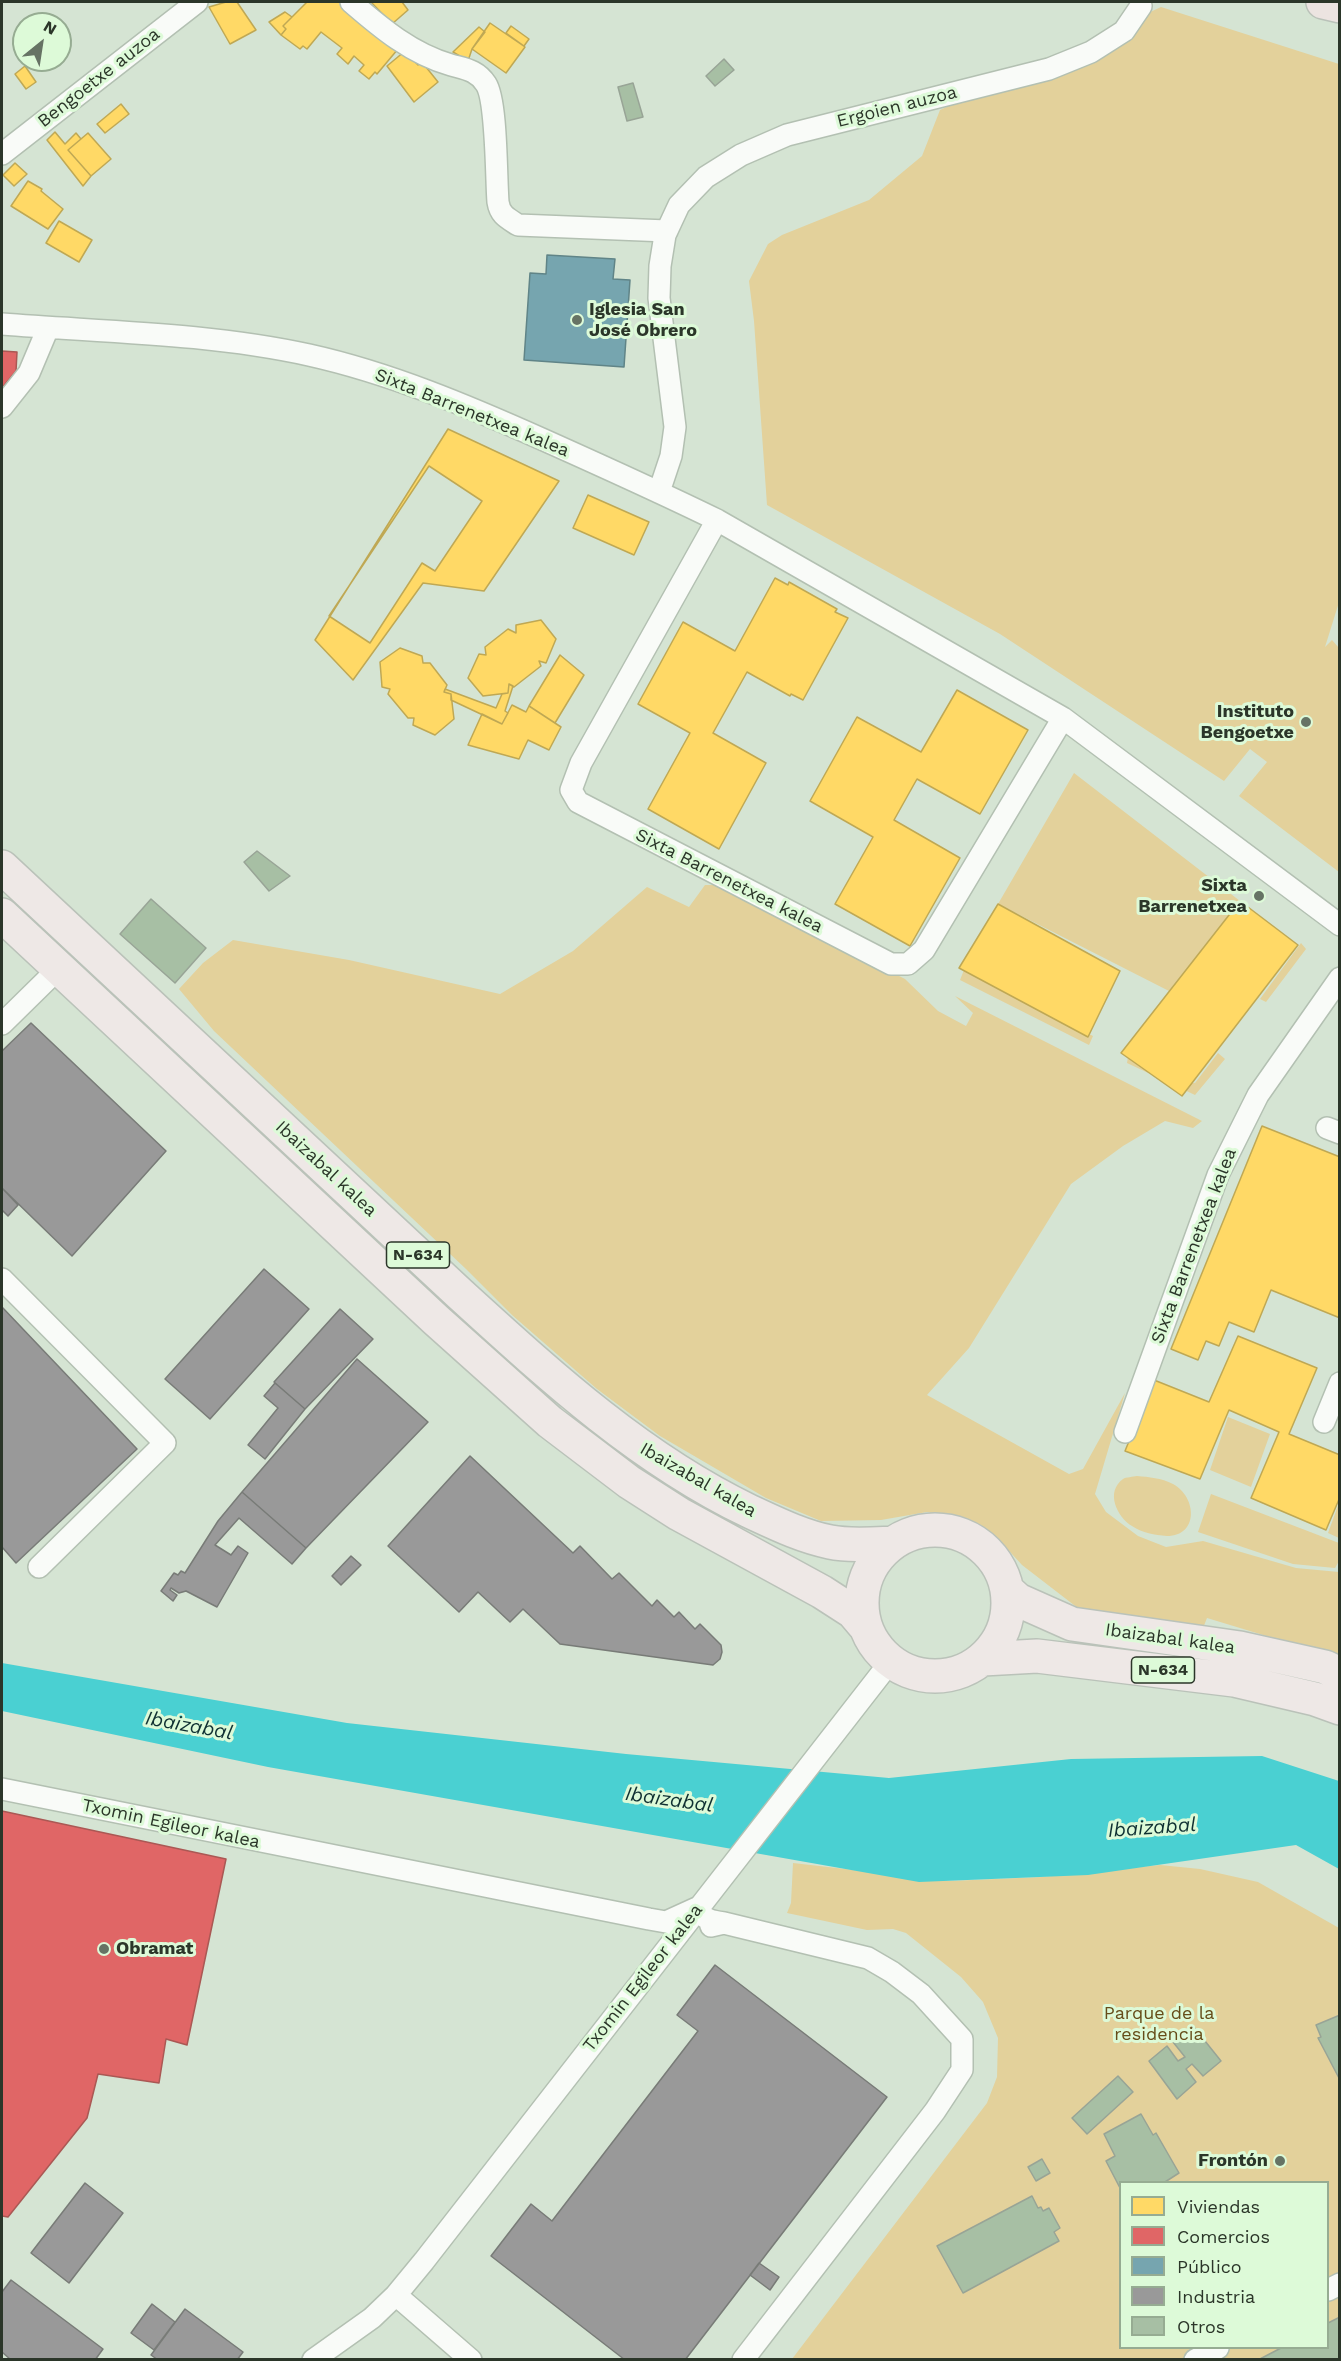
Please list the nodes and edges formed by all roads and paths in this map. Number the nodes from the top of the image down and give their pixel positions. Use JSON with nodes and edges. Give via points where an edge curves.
{"nodes":[{"id":1,"x":197,"y":2,"type":"edge"},
{"id":2,"x":351,"y":2,"type":"edge"},
{"id":3,"x":1323,"y":2,"type":"edge"},
{"id":4,"x":1141,"y":6,"type":"dead end"},
{"id":5,"x":1340,"y":6,"type":"edge"},
{"id":6,"x":2,"y":154,"type":"edge"},
{"id":7,"x":667,"y":231,"type":"junction"},
{"id":8,"x":2,"y":324,"type":"edge"},
{"id":9,"x":48,"y":328,"type":"junction"},
{"id":10,"x":2,"y":407,"type":"edge"},
{"id":11,"x":659,"y":492,"type":"junction"},
{"id":12,"x":717,"y":520,"type":"junction"},
{"id":13,"x":1063,"y":718,"type":"junction"},
{"id":14,"x":2,"y":867,"type":"edge"},
{"id":15,"x":2,"y":915,"type":"edge"},
{"id":16,"x":1340,"y":925,"type":"edge"},
{"id":17,"x":59,"y":968,"type":"junction"},
{"id":18,"x":1340,"y":978,"type":"edge"},
{"id":19,"x":2,"y":1024,"type":"edge"},
{"id":20,"x":2,"y":1279,"type":"edge"},
{"id":21,"x":1340,"y":1383,"type":"edge"},
{"id":22,"x":1324,"y":1422,"type":"dead end"},
{"id":23,"x":1125,"y":1432,"type":"dead end"},
{"id":24,"x":893,"y":1543,"type":"junction"},
{"id":25,"x":39,"y":1567,"type":"dead end"},
{"id":26,"x":1007,"y":1590,"type":"junction"},
{"id":27,"x":859,"y":1618,"type":"junction"},
{"id":28,"x":983,"y":1659,"type":"junction"},
{"id":29,"x":891,"y":1661,"type":"junction"},
{"id":30,"x":1340,"y":1674,"type":"edge"},
{"id":31,"x":1340,"y":1708,"type":"edge"},
{"id":32,"x":2,"y":1789,"type":"edge"},
{"id":33,"x":699,"y":1907,"type":"junction"},
{"id":34,"x":622,"y":1914,"type":"junction"},
{"id":35,"x":723,"y":1923,"type":"junction"},
{"id":36,"x":671,"y":1945,"type":"junction"},
{"id":37,"x":396,"y":2295,"type":"junction"},
{"id":38,"x":1216,"y":2349,"type":"edge"},
{"id":39,"x":314,"y":2360,"type":"edge"},
{"id":40,"x":471,"y":2360,"type":"edge"},
{"id":41,"x":743,"y":2360,"type":"edge"},
{"id":42,"x":1195,"y":2360,"type":"edge"}],
"edges":[{"from":1,"to":6,"type":"street","name":"Bengoetxe auzoa"},
{"from":2,"to":7,"type":"street","via":[[401,42],[426,56],[467,68],[486,84],[493,109],[498,202],[506,218],[518,225]]},
{"from":3,"to":5,"type":"highway"},
{"from":4,"to":7,"type":"street","name":"Ergoien auzoa","via":[[1124,31],[1091,52],[1049,69],[787,135],[741,155],[706,177],[679,205]]},
{"from":7,"to":11,"type":"street","name":"Ergoien auzoa","via":[[659,298],[675,427],[671,456]]},
{"from":8,"to":9,"type":"street","name":"Sixta Barrenetxea kalea"},
{"from":9,"to":10,"type":"street","via":[[29,373]]},
{"from":9,"to":11,"type":"street","name":"Sixta Barrenetxea kalea","via":[[232,341],[310,355],[439,396]]},
{"from":11,"to":12,"type":"street","name":"Sixta Barrenetxea kalea"},
{"from":12,"to":13,"type":"street","name":"Sixta Barrenetxea kalea"},
{"from":12,"to":13,"type":"street","name":"Sixta Barrenetxea kalea","via":[[581,763],[571,790],[578,802],[891,964],[908,964],[924,950]]},
{"from":13,"to":16,"type":"street","name":"Sixta Barrenetxea kalea"},
{"from":14,"to":24,"type":"highway","name":"Ibaizabal kalea","number":"N-634","via":[[451,1286],[610,1425],[723,1499],[784,1528],[830,1542]]},
{"from":15,"to":17,"type":"highway","name":"Ibaizabal kalea","number":"N-634"},
{"from":17,"to":19,"type":"street"},
{"from":17,"to":27,"type":"highway","name":"Ibaizabal kalea","number":"N-634","via":[[550,1422],[679,1514],[822,1592]]},
{"from":18,"to":23,"type":"street","name":"Sixta Barrenetxea kalea","via":[[1258,1095],[1218,1175]]},
{"from":20,"to":25,"type":"street","via":[[165,1443]]},
{"from":21,"to":22,"type":"street"},
{"from":24,"to":26,"type":"highway","number":"N-634","via":[[914,1533],[937,1530],[960,1534],[982,1547],[998,1567]]},
{"from":24,"to":27,"type":"highway","number":"N-634","via":[[876,1559],[865,1579]]},
{"from":26,"to":28,"type":"highway","number":"N-634","via":[[1007,1615],[999,1639]]},
{"from":26,"to":30,"type":"highway","name":"Ibaizabal kalea","number":"N-634","via":[[1018,1600],[1072,1624],[1240,1648],[1325,1667]]},
{"from":27,"to":29,"type":"highway","number":"N-634","via":[[875,1646]]},
{"from":28,"to":29,"type":"highway","number":"N-634","via":[[961,1672],[936,1677],[911,1673]]},
{"from":28,"to":31,"type":"highway","name":"Ibaizabal kalea","number":"N-634","via":[[1037,1656],[1223,1678]]},
{"from":29,"to":33,"type":"street","name":"Txomin Egileor kalea"},
{"from":32,"to":34,"type":"street","name":"Txomin Egileor kalea"},
{"from":33,"to":34,"type":"street","via":[[666,1922]]},
{"from":33,"to":35,"type":"street","via":[[708,1921]]},
{"from":33,"to":36,"type":"street","name":"Txomin Egileor kalea"},
{"from":34,"to":36,"type":"street","via":[[650,1928]]},
{"from":35,"to":36,"type":"street","name":"Txomin Egileor kalea","via":[[703,1927]]},
{"from":35,"to":41,"type":"street","name":"Txomin Egileor kalea","via":[[868,1958],[892,1971],[921,1994],[962,2040],[963,2058],[962,2070],[935,2111]]},
{"from":36,"to":37,"type":"street","name":"Txomin Egileor kalea"},
{"from":37,"to":39,"type":"street","name":"Txomin Egileor kalea","via":[[372,2318]]},
{"from":37,"to":40,"type":"street"},
{"from":38,"to":42,"type":"street"}]}
